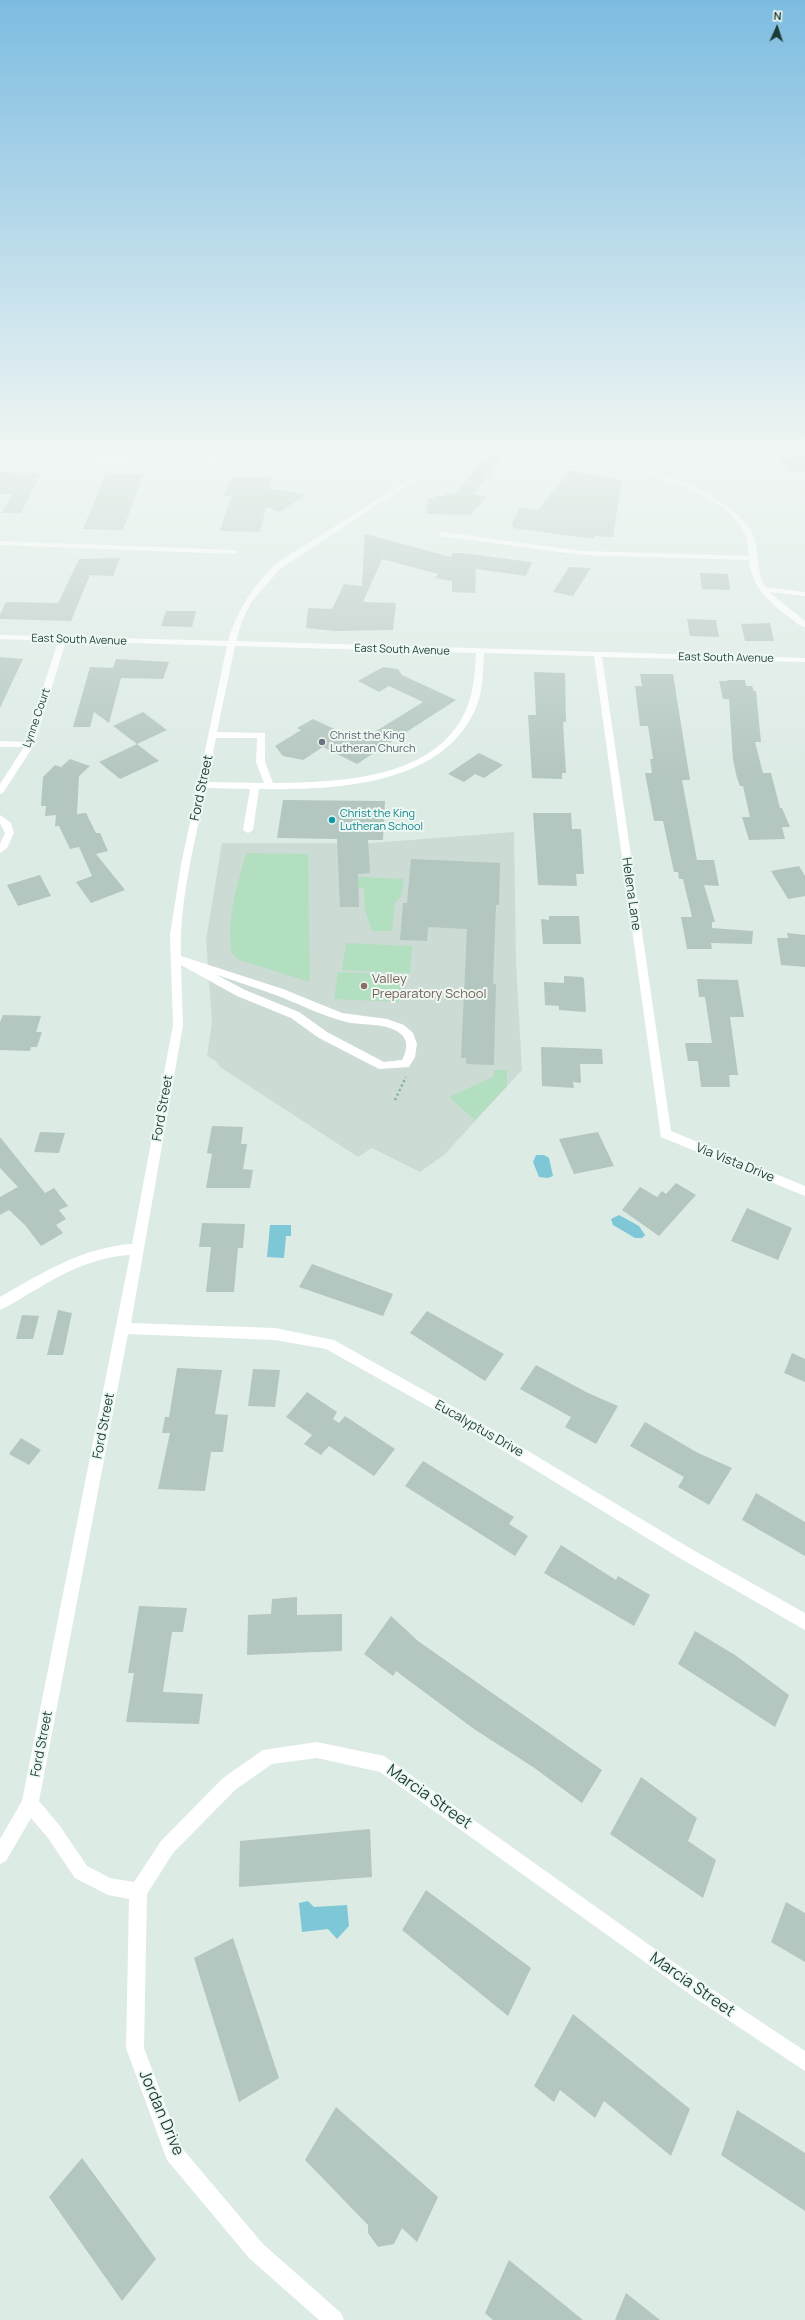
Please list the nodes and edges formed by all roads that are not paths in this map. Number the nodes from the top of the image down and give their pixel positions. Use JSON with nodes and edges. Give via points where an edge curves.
{"nodes":[{"id":1,"x":287,"y":560,"type":"edge"},
{"id":2,"x":753,"y":560,"type":"edge"},
{"id":3,"x":764,"y":589,"type":"junction"},
{"id":4,"x":805,"y":594,"type":"edge"},
{"id":5,"x":805,"y":625,"type":"edge"},
{"id":6,"x":0,"y":637,"type":"edge"},
{"id":7,"x":63,"y":639,"type":"junction"},
{"id":8,"x":231,"y":644,"type":"junction"},
{"id":9,"x":480,"y":652,"type":"junction"},
{"id":10,"x":598,"y":655,"type":"junction"},
{"id":11,"x":805,"y":660,"type":"edge"},
{"id":12,"x":214,"y":735,"type":"junction"},
{"id":13,"x":0,"y":744,"type":"edge"},
{"id":14,"x":30,"y":745,"type":"junction"},
{"id":15,"x":202,"y":785,"type":"junction"},
{"id":16,"x":255,"y":786,"type":"junction"},
{"id":17,"x":270,"y":786,"type":"junction"},
{"id":18,"x":0,"y":791,"type":"edge"},
{"id":19,"x":0,"y":818,"type":"edge"},
{"id":20,"x":248,"y":830,"type":"dead end"},
{"id":21,"x":0,"y":850,"type":"edge"},
{"id":22,"x":176,"y":958,"type":"junction"},
{"id":23,"x":665,"y":1134,"type":"joint"},
{"id":24,"x":805,"y":1191,"type":"edge"},
{"id":25,"x":137,"y":1249,"type":"junction"},
{"id":26,"x":0,"y":1304,"type":"edge"},
{"id":27,"x":123,"y":1328,"type":"junction"},
{"id":28,"x":805,"y":1622,"type":"edge"},
{"id":29,"x":30,"y":1804,"type":"junction"},
{"id":30,"x":0,"y":1855,"type":"edge"},
{"id":31,"x":138,"y":1892,"type":"junction"},
{"id":32,"x":805,"y":2062,"type":"edge"},
{"id":33,"x":334,"y":2320,"type":"edge"}],
"edges":[{"from":1,"to":8,"type":"street","name":"Ford Street","via":[[260,584],[246,602]]},
{"from":2,"to":3,"type":"street","via":[[757,580]]},
{"from":3,"to":4,"type":"street"},
{"from":3,"to":5,"type":"street","via":[[772,599]]},
{"from":6,"to":7,"type":"street","name":"East South Avenue"},
{"from":7,"to":8,"type":"street","name":"East South Avenue"},
{"from":7,"to":14,"type":"street","name":"Lynne Court"},
{"from":8,"to":9,"type":"street","name":"East South Avenue"},
{"from":8,"to":12,"type":"street","name":"Ford Street"},
{"from":9,"to":10,"type":"street","name":"East South Avenue"},
{"from":9,"to":17,"type":"street","via":[[478,685],[470,712],[454,738],[427,758],[387,776],[322,786]]},
{"from":10,"to":11,"type":"street","name":"East South Avenue"},
{"from":10,"to":23,"type":"street","name":"Helena Lane"},
{"from":12,"to":15,"type":"street","name":"Ford Street"},
{"from":12,"to":17,"type":"street","via":[[262,735],[258,749],[261,769]]},
{"from":13,"to":14,"type":"street"},
{"from":14,"to":18,"type":"street","name":"Lynne Court"},
{"from":15,"to":16,"type":"street"},
{"from":15,"to":22,"type":"street","name":"Ford Street","via":[[175,935]]},
{"from":16,"to":17,"type":"street"},
{"from":16,"to":20,"type":"street"},
{"from":19,"to":21,"type":"street","via":[[6,822],[11,833]]},
{"from":22,"to":22,"type":"street","via":[[219,978],[300,1009],[368,1051],[384,1058],[402,1058],[408,1050],[410,1040],[406,1032],[390,1024],[349,1019],[328,1013],[279,992]]},
{"from":22,"to":25,"type":"street","name":"Ford Street","via":[[178,1025]]},
{"from":23,"to":24,"type":"street","name":"Via Vista Drive"},
{"from":25,"to":26,"type":"street","via":[[104,1251],[70,1264]]},
{"from":25,"to":27,"type":"street","name":"Ford Street"},
{"from":27,"to":28,"type":"street","name":"Eucalyptus Drive","via":[[275,1334],[329,1344],[463,1419],[688,1555]]},
{"from":27,"to":29,"type":"street","name":"Ford Street"},
{"from":29,"to":30,"type":"street","name":"Ford Street"},
{"from":29,"to":31,"type":"street","via":[[54,1832],[81,1872],[108,1886]]},
{"from":31,"to":32,"type":"street","name":"Marcia Street","via":[[167,1847],[229,1784],[269,1756],[317,1750],[384,1764],[700,1992]]},
{"from":31,"to":33,"type":"street","name":"Jordan Drive","via":[[135,2048],[174,2153],[256,2251]]}]}
